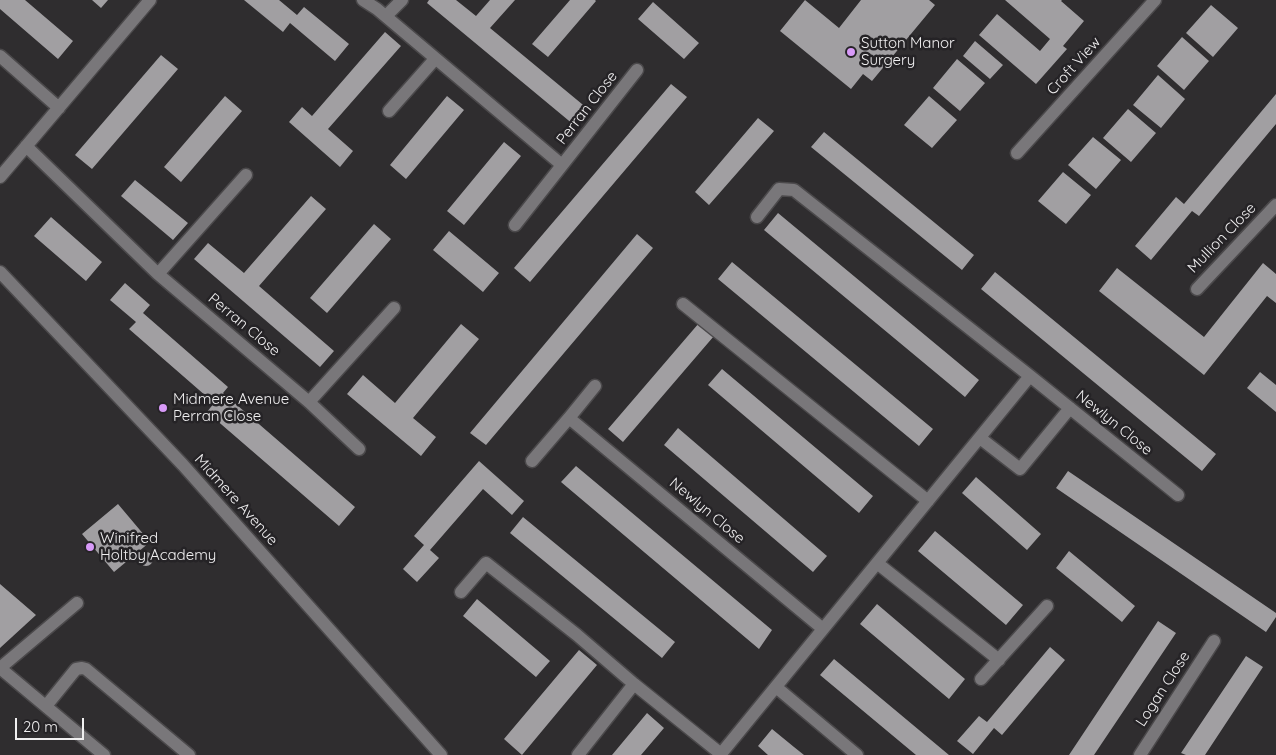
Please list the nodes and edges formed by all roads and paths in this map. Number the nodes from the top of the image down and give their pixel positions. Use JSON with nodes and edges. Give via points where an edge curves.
{"nodes":[{"id":1,"x":150,"y":0,"type":"edge"},
{"id":2,"x":363,"y":0,"type":"edge"},
{"id":3,"x":402,"y":0,"type":"edge"},
{"id":4,"x":1155,"y":0,"type":"edge"},
{"id":5,"x":386,"y":16,"type":"junction"},
{"id":6,"x":0,"y":56,"type":"edge"},
{"id":7,"x":435,"y":59,"type":"junction"},
{"id":8,"x":637,"y":70,"type":"dead end"},
{"id":9,"x":59,"y":108,"type":"junction"},
{"id":10,"x":389,"y":112,"type":"dead end"},
{"id":11,"x":26,"y":146,"type":"junction"},
{"id":12,"x":1017,"y":153,"type":"dead end"},
{"id":13,"x":562,"y":166,"type":"junction"},
{"id":14,"x":246,"y":175,"type":"dead end"},
{"id":15,"x":0,"y":177,"type":"edge"},
{"id":16,"x":1275,"y":210,"type":"edge"},
{"id":17,"x":757,"y":217,"type":"dead end"},
{"id":18,"x":516,"y":225,"type":"dead end"},
{"id":19,"x":0,"y":272,"type":"edge"},
{"id":20,"x":158,"y":274,"type":"junction"},
{"id":21,"x":1196,"y":289,"type":"dead end"},
{"id":22,"x":683,"y":304,"type":"dead end"},
{"id":23,"x":394,"y":308,"type":"dead end"},
{"id":24,"x":1030,"y":376,"type":"junction"},
{"id":25,"x":595,"y":386,"type":"dead end"},
{"id":26,"x":309,"y":402,"type":"junction"},
{"id":27,"x":1070,"y":408,"type":"junction"},
{"id":28,"x":569,"y":418,"type":"junction"},
{"id":29,"x":980,"y":438,"type":"junction"},
{"id":30,"x":358,"y":449,"type":"dead end"},
{"id":31,"x":532,"y":461,"type":"dead end"},
{"id":32,"x":1178,"y":495,"type":"dead end"},
{"id":33,"x":928,"y":501,"type":"junction"},
{"id":34,"x":877,"y":563,"type":"junction"},
{"id":35,"x":461,"y":592,"type":"dead end"},
{"id":36,"x":77,"y":603,"type":"dead end"},
{"id":37,"x":1047,"y":606,"type":"dead end"},
{"id":38,"x":824,"y":629,"type":"junction"},
{"id":39,"x":1214,"y":641,"type":"dead end"},
{"id":40,"x":998,"y":660,"type":"junction"},
{"id":41,"x":981,"y":679,"type":"dead end"},
{"id":42,"x":634,"y":684,"type":"junction"},
{"id":43,"x":776,"y":687,"type":"junction"},
{"id":44,"x":46,"y":706,"type":"junction"},
{"id":45,"x":104,"y":755,"type":"edge"},
{"id":46,"x":189,"y":755,"type":"edge"},
{"id":47,"x":441,"y":755,"type":"edge"},
{"id":48,"x":578,"y":755,"type":"edge"},
{"id":49,"x":721,"y":755,"type":"edge"},
{"id":50,"x":857,"y":755,"type":"edge"},
{"id":51,"x":1140,"y":755,"type":"edge"}],
"edges":[{"from":1,"to":9,"type":"street"},
{"from":2,"to":5,"type":"street","name":"Perran Close"},
{"from":3,"to":5,"type":"street"},
{"from":4,"to":12,"type":"street","name":"Croft View"},
{"from":5,"to":7,"type":"street","name":"Perran Close"},
{"from":6,"to":9,"type":"street"},
{"from":7,"to":10,"type":"street"},
{"from":7,"to":13,"type":"street","name":"Perran Close"},
{"from":8,"to":13,"type":"street","name":"Perran Close"},
{"from":9,"to":11,"type":"street"},
{"from":11,"to":15,"type":"street"},
{"from":11,"to":20,"type":"street","name":"Perran Close"},
{"from":13,"to":18,"type":"street","name":"Perran Close"},
{"from":14,"to":20,"type":"street"},
{"from":16,"to":21,"type":"street","name":"Mullion Close"},
{"from":17,"to":24,"type":"street","name":"Newlyn Close","via":[[778,189],[794,190]]},
{"from":19,"to":47,"type":"street","name":"Midmere Avenue","via":[[183,464]]},
{"from":20,"to":26,"type":"street","name":"Perran Close"},
{"from":22,"to":33,"type":"street"},
{"from":23,"to":26,"type":"street"},
{"from":24,"to":27,"type":"street","name":"Newlyn Close"},
{"from":24,"to":29,"type":"street"},
{"from":25,"to":28,"type":"street"},
{"from":26,"to":30,"type":"street","name":"Perran Close"},
{"from":27,"to":29,"type":"street","via":[[1020,469]]},
{"from":27,"to":32,"type":"street","name":"Newlyn Close"},
{"from":28,"to":31,"type":"street"},
{"from":28,"to":38,"type":"street","name":"Newlyn Close"},
{"from":29,"to":33,"type":"street"},
{"from":33,"to":34,"type":"street"},
{"from":34,"to":38,"type":"street"},
{"from":34,"to":40,"type":"street"},
{"from":35,"to":42,"type":"street","via":[[486,563]]},
{"from":36,"to":44,"type":"street","via":[[0,668]]},
{"from":37,"to":40,"type":"street"},
{"from":38,"to":43,"type":"street"},
{"from":39,"to":51,"type":"street","name":"Logan Close"},
{"from":40,"to":41,"type":"street"},
{"from":42,"to":48,"type":"street"},
{"from":42,"to":49,"type":"street"},
{"from":43,"to":49,"type":"street"},
{"from":43,"to":50,"type":"street"},
{"from":44,"to":45,"type":"street"},
{"from":44,"to":46,"type":"street","via":[[76,669],[86,669]]}]}
